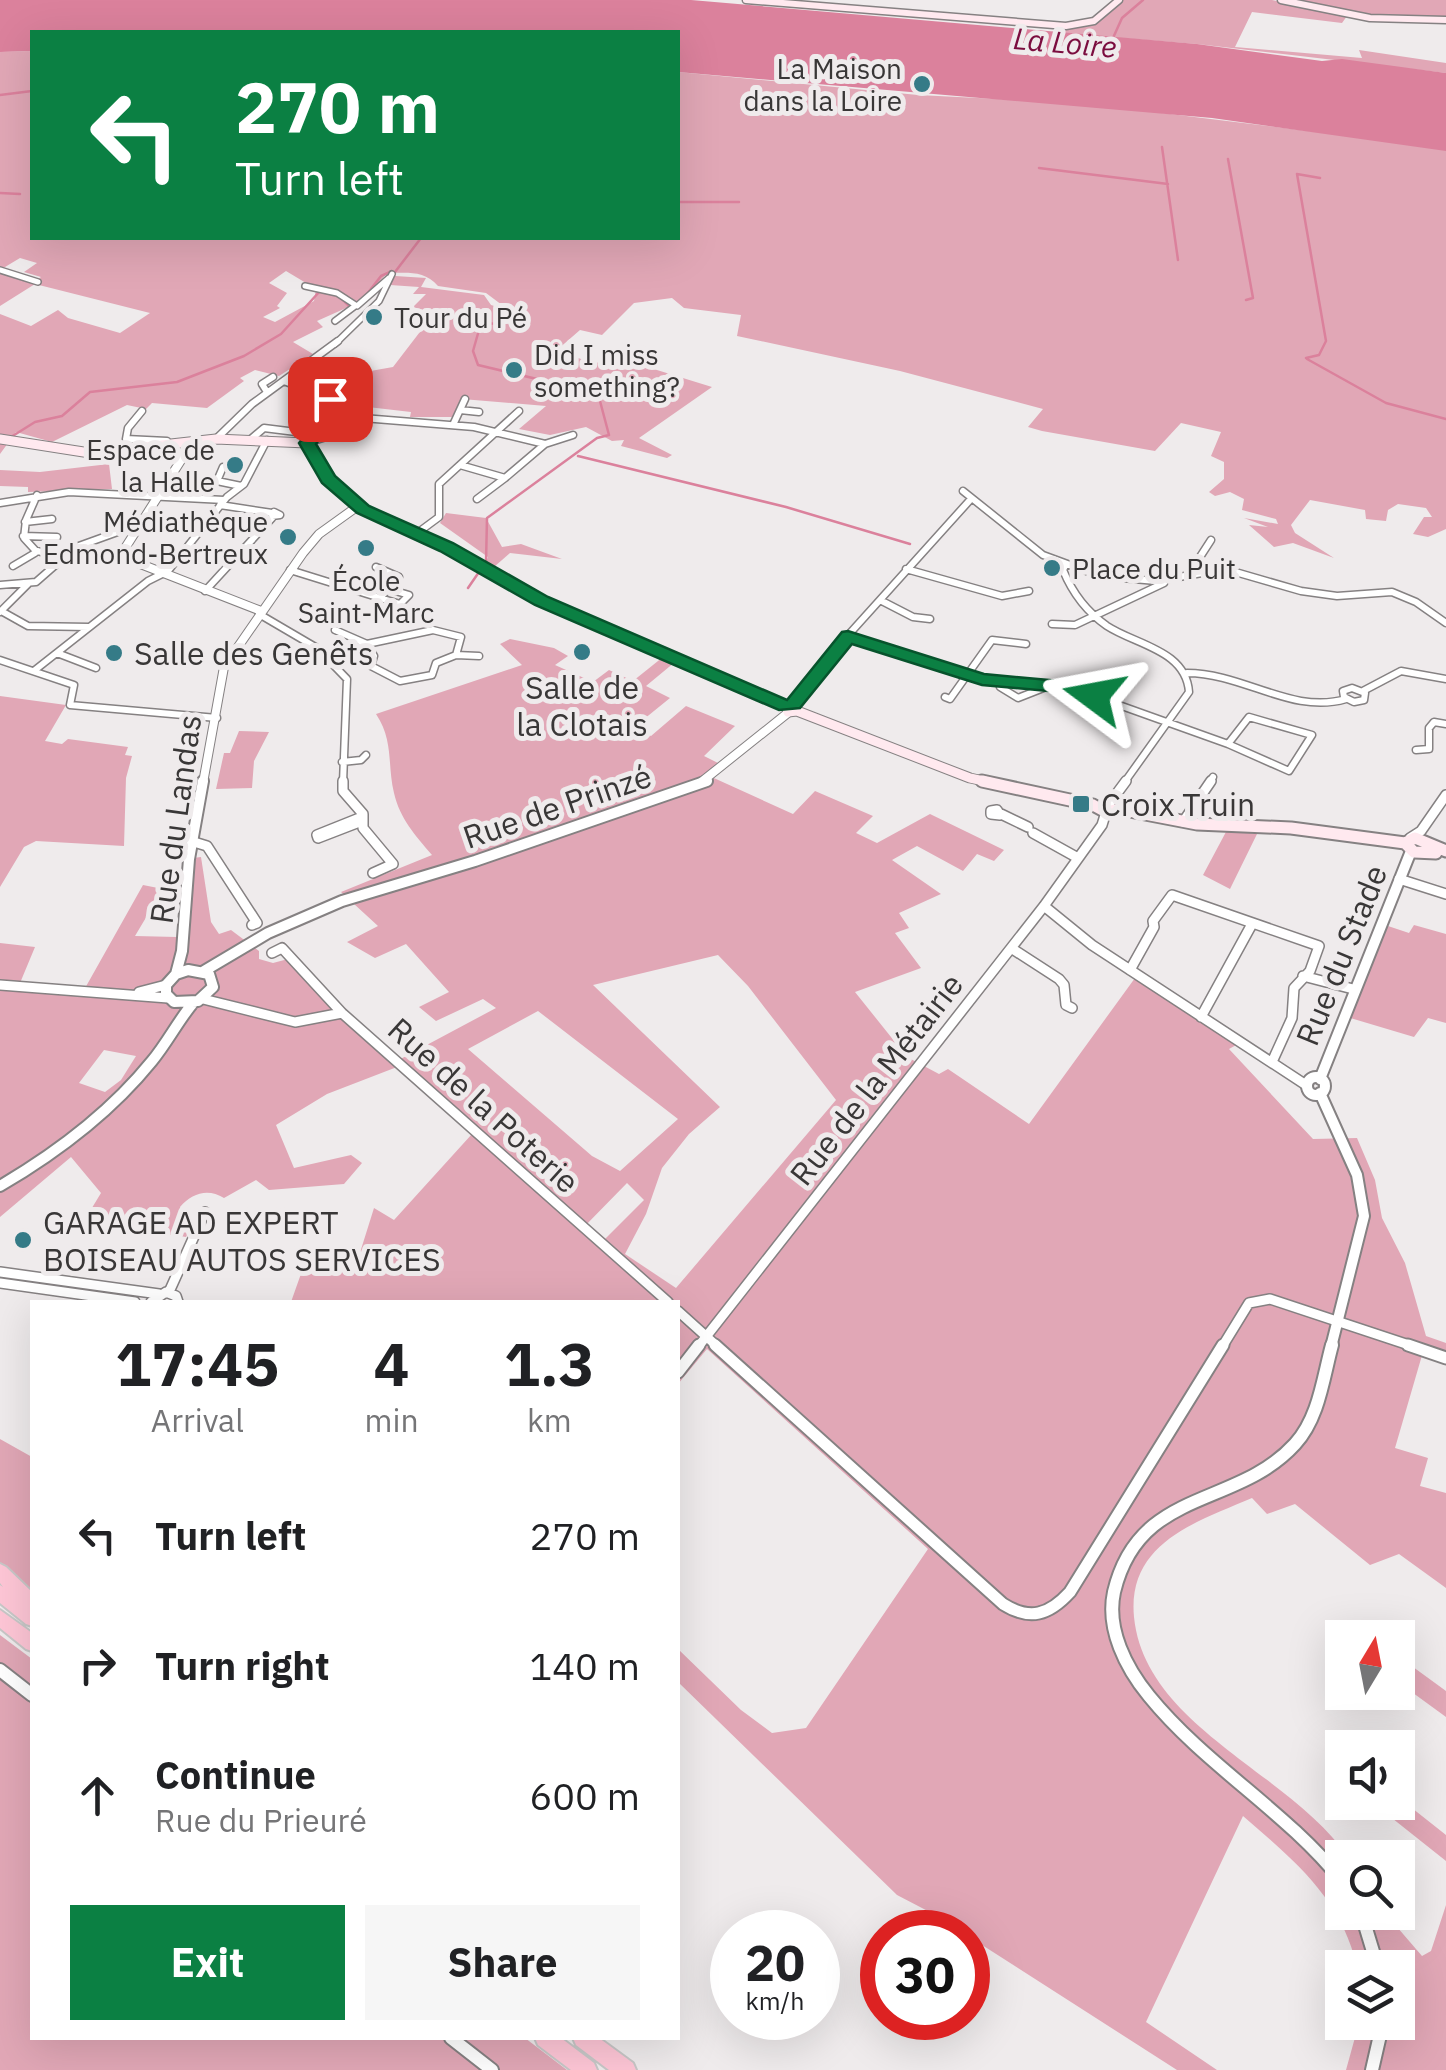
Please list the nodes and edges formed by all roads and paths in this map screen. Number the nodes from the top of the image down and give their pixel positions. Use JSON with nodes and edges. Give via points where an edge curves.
{"nodes":[{"id":1,"x":746,"y":0,"type":"edge"},
{"id":2,"x":1118,"y":0,"type":"edge"},
{"id":3,"x":1281,"y":0,"type":"edge"},
{"id":4,"x":1446,"y":20,"type":"edge"},
{"id":5,"x":0,"y":270,"type":"edge"},
{"id":6,"x":390,"y":276,"type":"joint"},
{"id":7,"x":38,"y":282,"type":"dead end"},
{"id":8,"x":305,"y":286,"type":"dead end"},
{"id":9,"x":355,"y":306,"type":"junction"},
{"id":10,"x":334,"y":321,"type":"dead end"},
{"id":11,"x":273,"y":377,"type":"dead end"},
{"id":12,"x":284,"y":381,"type":"junction"},
{"id":13,"x":267,"y":392,"type":"junction"},
{"id":14,"x":465,"y":399,"type":"dead end"},
{"id":15,"x":460,"y":410,"type":"junction"},
{"id":16,"x":142,"y":411,"type":"dead end"},
{"id":17,"x":519,"y":411,"type":"dead end"},
{"id":18,"x":479,"y":412,"type":"dead end"},
{"id":19,"x":326,"y":415,"type":"junction"},
{"id":20,"x":453,"y":425,"type":"junction"},
{"id":21,"x":497,"y":431,"type":"junction"},
{"id":22,"x":342,"y":432,"type":"dead end"},
{"id":23,"x":573,"y":435,"type":"dead end"},
{"id":24,"x":0,"y":439,"type":"edge"},
{"id":25,"x":216,"y":439,"type":"junction"},
{"id":26,"x":310,"y":439,"type":"junction"},
{"id":27,"x":252,"y":440,"type":"junction"},
{"id":28,"x":267,"y":440,"type":"junction"},
{"id":29,"x":195,"y":443,"type":"junction"},
{"id":30,"x":545,"y":444,"type":"junction"},
{"id":31,"x":460,"y":465,"type":"junction"},
{"id":32,"x":223,"y":467,"type":"dead end"},
{"id":33,"x":505,"y":478,"type":"junction"},
{"id":34,"x":241,"y":486,"type":"junction"},
{"id":35,"x":964,"y":491,"type":"dead end"},
{"id":36,"x":37,"y":494,"type":"junction"},
{"id":37,"x":157,"y":495,"type":"junction"},
{"id":38,"x":477,"y":499,"type":"dead end"},
{"id":39,"x":970,"y":500,"type":"junction"},
{"id":40,"x":0,"y":502,"type":"edge"},
{"id":41,"x":222,"y":502,"type":"junction"},
{"id":42,"x":358,"y":506,"type":"junction"},
{"id":43,"x":52,"y":519,"type":"dead end"},
{"id":44,"x":25,"y":522,"type":"junction"},
{"id":45,"x":135,"y":527,"type":"junction"},
{"id":46,"x":416,"y":534,"type":"junction"},
{"id":47,"x":23,"y":536,"type":"junction"},
{"id":48,"x":57,"y":538,"type":"dead end"},
{"id":49,"x":1211,"y":540,"type":"dead end"},
{"id":50,"x":36,"y":553,"type":"junction"},
{"id":51,"x":62,"y":560,"type":"junction"},
{"id":52,"x":1066,"y":564,"type":"junction"},
{"id":53,"x":13,"y":566,"type":"dead end"},
{"id":54,"x":376,"y":567,"type":"dead end"},
{"id":55,"x":906,"y":568,"type":"junction"},
{"id":56,"x":290,"y":570,"type":"junction"},
{"id":57,"x":1189,"y":574,"type":"junction"},
{"id":58,"x":162,"y":576,"type":"junction"},
{"id":59,"x":1165,"y":580,"type":"junction"},
{"id":60,"x":0,"y":584,"type":"edge"},
{"id":61,"x":28,"y":584,"type":"junction"},
{"id":62,"x":388,"y":589,"type":"junction"},
{"id":63,"x":205,"y":591,"type":"junction"},
{"id":64,"x":1029,"y":592,"type":"dead end"},
{"id":65,"x":380,"y":598,"type":"junction"},
{"id":66,"x":880,"y":600,"type":"junction"},
{"id":67,"x":2,"y":612,"type":"edge"},
{"id":68,"x":260,"y":612,"type":"junction"},
{"id":69,"x":1096,"y":616,"type":"junction"},
{"id":70,"x":930,"y":619,"type":"dead end"},
{"id":71,"x":1446,"y":622,"type":"edge"},
{"id":72,"x":1052,"y":624,"type":"dead end"},
{"id":73,"x":89,"y":627,"type":"junction"},
{"id":74,"x":334,"y":630,"type":"dead end"},
{"id":75,"x":848,"y":636,"type":"junction"},
{"id":76,"x":1026,"y":644,"type":"dead end"},
{"id":77,"x":370,"y":646,"type":"junction"},
{"id":78,"x":57,"y":653,"type":"junction"},
{"id":79,"x":456,"y":655,"type":"junction"},
{"id":80,"x":479,"y":656,"type":"dead end"},
{"id":81,"x":327,"y":657,"type":"junction"},
{"id":82,"x":0,"y":660,"type":"edge"},
{"id":83,"x":96,"y":668,"type":"dead end"},
{"id":84,"x":34,"y":670,"type":"junction"},
{"id":85,"x":1187,"y":673,"type":"junction"},
{"id":86,"x":970,"y":676,"type":"junction"},
{"id":87,"x":1446,"y":679,"type":"edge"},
{"id":88,"x":1001,"y":682,"type":"junction"},
{"id":89,"x":1047,"y":685,"type":"junction"},
{"id":90,"x":945,"y":697,"type":"dead end"},
{"id":91,"x":791,"y":709,"type":"junction"},
{"id":92,"x":217,"y":718,"type":"junction"},
{"id":93,"x":1169,"y":721,"type":"junction"},
{"id":94,"x":1446,"y":724,"type":"edge"},
{"id":95,"x":1228,"y":744,"type":"junction"},
{"id":96,"x":1416,"y":750,"type":"dead end"},
{"id":97,"x":366,"y":755,"type":"dead end"},
{"id":98,"x":342,"y":762,"type":"junction"},
{"id":99,"x":1214,"y":777,"type":"dead end"},
{"id":100,"x":1445,"y":799,"type":"edge"},
{"id":101,"x":1107,"y":808,"type":"junction"},
{"id":102,"x":991,"y":811,"type":"dead end"},
{"id":103,"x":1183,"y":822,"type":"junction"},
{"id":104,"x":194,"y":842,"type":"junction"},
{"id":105,"x":1417,"y":843,"type":"junction"},
{"id":106,"x":1446,"y":853,"type":"edge"},
{"id":107,"x":1078,"y":858,"type":"junction"},
{"id":108,"x":373,"y":873,"type":"dead end"},
{"id":109,"x":1399,"y":879,"type":"junction"},
{"id":110,"x":1446,"y":894,"type":"edge"},
{"id":111,"x":1044,"y":906,"type":"junction"},
{"id":112,"x":321,"y":910,"type":"junction"},
{"id":113,"x":1252,"y":924,"type":"junction"},
{"id":114,"x":252,"y":925,"type":"dead end"},
{"id":115,"x":1011,"y":948,"type":"junction"},
{"id":116,"x":182,"y":952,"type":"junction"},
{"id":117,"x":272,"y":953,"type":"dead end"},
{"id":118,"x":1130,"y":970,"type":"junction"},
{"id":119,"x":199,"y":971,"type":"junction"},
{"id":120,"x":176,"y":974,"type":"junction"},
{"id":121,"x":1303,"y":976,"type":"junction"},
{"id":122,"x":214,"y":984,"type":"junction"},
{"id":123,"x":0,"y":985,"type":"edge"},
{"id":124,"x":166,"y":985,"type":"junction"},
{"id":125,"x":1353,"y":989,"type":"junction"},
{"id":126,"x":113,"y":995,"type":"junction"},
{"id":127,"x":172,"y":1000,"type":"junction"},
{"id":128,"x":198,"y":1001,"type":"junction"},
{"id":129,"x":245,"y":1007,"type":"junction"},
{"id":130,"x":1072,"y":1008,"type":"dead end"},
{"id":131,"x":342,"y":1013,"type":"junction"},
{"id":132,"x":1201,"y":1017,"type":"junction"},
{"id":133,"x":170,"y":1031,"type":"junction"},
{"id":134,"x":1272,"y":1062,"type":"junction"},
{"id":135,"x":1320,"y":1079,"type":"junction"},
{"id":136,"x":1306,"y":1085,"type":"junction"},
{"id":137,"x":1320,"y":1093,"type":"junction"},
{"id":138,"x":0,"y":1186,"type":"edge"},
{"id":139,"x":205,"y":1212,"type":"dead end"},
{"id":140,"x":0,"y":1272,"type":"edge"},
{"id":141,"x":0,"y":1283,"type":"edge"},
{"id":142,"x":160,"y":1296,"type":"edge"},
{"id":143,"x":121,"y":1300,"type":"edge"},
{"id":144,"x":666,"y":1300,"type":"edge"},
{"id":145,"x":680,"y":1313,"type":"edge"},
{"id":146,"x":1339,"y":1319,"type":"junction"},
{"id":147,"x":706,"y":1336,"type":"junction"},
{"id":148,"x":1446,"y":1358,"type":"edge"},
{"id":149,"x":680,"y":1369,"type":"edge"},
{"id":150,"x":0,"y":1572,"type":"edge"},
{"id":151,"x":0,"y":1593,"type":"edge"},
{"id":152,"x":30,"y":1601,"type":"edge"},
{"id":153,"x":30,"y":1616,"type":"edge"},
{"id":154,"x":0,"y":1618,"type":"edge"},
{"id":155,"x":30,"y":1641,"type":"edge"},
{"id":156,"x":0,"y":1670,"type":"edge"},
{"id":157,"x":30,"y":1693,"type":"edge"},
{"id":158,"x":1325,"y":1860,"type":"edge"},
{"id":159,"x":454,"y":2040,"type":"edge"},
{"id":160,"x":548,"y":2040,"type":"edge"},
{"id":161,"x":586,"y":2040,"type":"edge"},
{"id":162,"x":1379,"y":2040,"type":"edge"},
{"id":163,"x":492,"y":2070,"type":"edge"},
{"id":164,"x":588,"y":2070,"type":"edge"},
{"id":165,"x":626,"y":2070,"type":"edge"},
{"id":166,"x":1372,"y":2070,"type":"edge"}],
"edges":[{"from":1,"to":2,"type":"main road","via":[[1071,26],[1094,20]]},
{"from":3,"to":4,"type":"main road","via":[[1378,19]]},
{"from":5,"to":7,"type":"street"},
{"from":6,"to":9,"type":"street"},
{"from":6,"to":12,"type":"street","via":[[380,301]]},
{"from":8,"to":9,"type":"street","via":[[337,293]]},
{"from":9,"to":10,"type":"street"},
{"from":11,"to":13,"type":"street","via":[[262,384]]},
{"from":12,"to":13,"type":"street"},
{"from":12,"to":19,"type":"street","via":[[328,396]]},
{"from":13,"to":25,"type":"street"},
{"from":14,"to":15,"type":"street"},
{"from":15,"to":18,"type":"street"},
{"from":15,"to":20,"type":"street"},
{"from":16,"to":29,"type":"street","via":[[128,428],[128,440]]},
{"from":17,"to":21,"type":"street"},
{"from":19,"to":20,"type":"street"},
{"from":19,"to":26,"type":"street"},
{"from":20,"to":21,"type":"street"},
{"from":21,"to":30,"type":"street"},
{"from":21,"to":31,"type":"street"},
{"from":22,"to":26,"type":"street"},
{"from":23,"to":30,"type":"street"},
{"from":24,"to":29,"type":"main road","via":[[90,453]]},
{"from":25,"to":27,"type":"main road"},
{"from":25,"to":29,"type":"main road"},
{"from":26,"to":27,"type":"street","via":[[269,428]]},
{"from":26,"to":28,"type":"main road"},
{"from":26,"to":42,"type":"main road","via":[[328,479]]},
{"from":27,"to":28,"type":"main road"},
{"from":28,"to":34,"type":"street"},
{"from":29,"to":37,"type":"street"},
{"from":30,"to":33,"type":"street"},
{"from":31,"to":33,"type":"street"},
{"from":31,"to":46,"type":"street","via":[[440,484],[439,517]]},
{"from":32,"to":34,"type":"street","via":[[217,481]]},
{"from":33,"to":38,"type":"street"},
{"from":34,"to":41,"type":"street"},
{"from":35,"to":39,"type":"street"},
{"from":36,"to":37,"type":"street"},
{"from":36,"to":40,"type":"street"},
{"from":36,"to":44,"type":"street"},
{"from":37,"to":41,"type":"street"},
{"from":37,"to":45,"type":"street"},
{"from":39,"to":52,"type":"street"},
{"from":39,"to":55,"type":"street"},
{"from":41,"to":58,"type":"street"},
{"from":41,"to":63,"type":"street","via":[[273,515]]},
{"from":42,"to":46,"type":"main road"},
{"from":42,"to":56,"type":"street","name":"Rue du Landas","via":[[320,534]]},
{"from":43,"to":44,"type":"street"},
{"from":44,"to":47,"type":"street"},
{"from":45,"to":51,"type":"street","via":[[86,542]]},
{"from":45,"to":58,"type":"street","via":[[120,556]]},
{"from":46,"to":91,"type":"main road","via":[[615,635]]},
{"from":47,"to":48,"type":"street"},
{"from":47,"to":50,"type":"street"},
{"from":49,"to":57,"type":"street"},
{"from":50,"to":51,"type":"street"},
{"from":50,"to":53,"type":"street"},
{"from":51,"to":61,"type":"street"},
{"from":52,"to":59,"type":"street","via":[[1106,578]]},
{"from":52,"to":69,"type":"street","via":[[1068,585]]},
{"from":54,"to":62,"type":"street","via":[[399,578]]},
{"from":55,"to":64,"type":"street","via":[[1002,596]]},
{"from":55,"to":66,"type":"street"},
{"from":56,"to":65,"type":"street"},
{"from":56,"to":68,"type":"street","name":"Rue du Landas"},
{"from":57,"to":59,"type":"street"},
{"from":57,"to":71,"type":"street","via":[[1225,569],[1337,596],[1392,592]]},
{"from":58,"to":63,"type":"street"},
{"from":58,"to":73,"type":"street"},
{"from":59,"to":69,"type":"street"},
{"from":60,"to":61,"type":"street"},
{"from":61,"to":67,"type":"street"},
{"from":62,"to":65,"type":"street"},
{"from":62,"to":65,"type":"street","via":[[408,595],[400,604]]},
{"from":63,"to":68,"type":"street"},
{"from":66,"to":70,"type":"street"},
{"from":66,"to":75,"type":"street"},
{"from":67,"to":73,"type":"street","via":[[28,626]]},
{"from":68,"to":81,"type":"street"},
{"from":68,"to":92,"type":"street","name":"Rue du Landas","via":[[224,667]]},
{"from":69,"to":72,"type":"street","via":[[1075,625]]},
{"from":69,"to":85,"type":"street"},
{"from":73,"to":78,"type":"street"},
{"from":74,"to":77,"type":"street"},
{"from":75,"to":86,"type":"street"},
{"from":75,"to":91,"type":"street"},
{"from":76,"to":86,"type":"street","via":[[992,640]]},
{"from":77,"to":79,"type":"street","via":[[408,631],[455,632],[461,637]]},
{"from":77,"to":79,"type":"street","via":[[371,666],[386,680],[416,682]]},
{"from":77,"to":81,"type":"street"},
{"from":78,"to":83,"type":"street"},
{"from":78,"to":84,"type":"street"},
{"from":79,"to":80,"type":"street"},
{"from":81,"to":98,"type":"street","via":[[347,679]]},
{"from":82,"to":84,"type":"street"},
{"from":84,"to":92,"type":"street","via":[[74,685],[70,705]]},
{"from":85,"to":87,"type":"street","via":[[1214,673],[1317,705],[1346,699],[1346,689],[1362,690],[1400,671]]},
{"from":85,"to":93,"type":"street","name":"Rue de la Métairie","via":[[1189,692]]},
{"from":86,"to":88,"type":"street"},
{"from":86,"to":90,"type":"street"},
{"from":88,"to":89,"type":"street"},
{"from":88,"to":89,"type":"street","via":[[1018,698]]},
{"from":89,"to":93,"type":"street"},
{"from":91,"to":101,"type":"main road","via":[[970,778]]},
{"from":91,"to":112,"type":"street","name":"Rue de Prinzé","via":[[706,781]]},
{"from":92,"to":104,"type":"street","name":"Rue du Landas"},
{"from":93,"to":95,"type":"street"},
{"from":93,"to":101,"type":"street","name":"Rue de la Métairie"},
{"from":94,"to":96,"type":"street","via":[[1434,722],[1428,749]]},
{"from":95,"to":95,"type":"street","via":[[1288,771],[1312,735],[1249,717]]},
{"from":97,"to":98,"type":"street"},
{"from":98,"to":108,"type":"street","via":[[343,791],[362,828],[393,864]]},
{"from":99,"to":103,"type":"street"},
{"from":100,"to":105,"type":"street"},
{"from":101,"to":103,"type":"main road"},
{"from":101,"to":107,"type":"street","name":"Rue de la Métairie"},
{"from":102,"to":107,"type":"street"},
{"from":103,"to":105,"type":"main road"},
{"from":104,"to":114,"type":"street","via":[[211,852],[257,923]]},
{"from":104,"to":116,"type":"street","name":"Rue du Landas"},
{"from":105,"to":106,"type":"main road"},
{"from":105,"to":109,"type":"street","name":"Rue du Stade"},
{"from":107,"to":111,"type":"street","name":"Rue de la Métairie"},
{"from":109,"to":110,"type":"street"},
{"from":109,"to":125,"type":"street","name":"Rue du Stade"},
{"from":111,"to":115,"type":"street","name":"Rue de la Métairie"},
{"from":111,"to":118,"type":"street"},
{"from":112,"to":119,"type":"street","name":"Rue de Prinzé"},
{"from":112,"to":122,"type":"street","name":"Rue de Prinzé","via":[[231,963]]},
{"from":113,"to":118,"type":"street","via":[[1172,895]]},
{"from":113,"to":121,"type":"street","via":[[1318,946]]},
{"from":113,"to":132,"type":"street"},
{"from":115,"to":130,"type":"street","via":[[1059,979]]},
{"from":115,"to":147,"type":"street","name":"Rue de la Métairie"},
{"from":116,"to":119,"type":"street","name":"Rue du Landas"},
{"from":116,"to":120,"type":"street","name":"Rue du Landas"},
{"from":117,"to":131,"type":"street","name":"Rue de la Poterie","via":[[282,948]]},
{"from":118,"to":132,"type":"street"},
{"from":119,"to":120,"type":"street","name":"Rue de Prinzé"},
{"from":119,"to":122,"type":"street","name":"Rue du Landas"},
{"from":120,"to":124,"type":"street"},
{"from":121,"to":125,"type":"street"},
{"from":121,"to":134,"type":"street","via":[[1290,995],[1295,1013]]},
{"from":122,"to":128,"type":"street","name":"Rue de Prinzé"},
{"from":122,"to":129,"type":"street"},
{"from":123,"to":126,"type":"street"},
{"from":124,"to":126,"type":"street"},
{"from":124,"to":127,"type":"street"},
{"from":125,"to":135,"type":"street","name":"Rue du Stade"},
{"from":126,"to":127,"type":"street"},
{"from":127,"to":128,"type":"street"},
{"from":127,"to":133,"type":"street"},
{"from":128,"to":129,"type":"street"},
{"from":128,"to":133,"type":"street"},
{"from":129,"to":131,"type":"street","via":[[296,1022]]},
{"from":131,"to":144,"type":"street","name":"Rue de la Poterie"},
{"from":132,"to":134,"type":"street"},
{"from":133,"to":138,"type":"street","via":[[152,1062],[66,1146]]},
{"from":134,"to":136,"type":"street"},
{"from":135,"to":136,"type":"street"},
{"from":135,"to":137,"type":"street","via":[[1326,1087]]},
{"from":136,"to":137,"type":"street"},
{"from":137,"to":146,"type":"street","name":"Rue du Stade","via":[[1363,1200]]},
{"from":139,"to":142,"type":"street"},
{"from":140,"to":142,"type":"street"},
{"from":141,"to":143,"type":"street"},
{"from":145,"to":147,"type":"street"},
{"from":146,"to":147,"type":"street","via":[[1270,1298],[1249,1303],[1070,1592],[1058,1608],[1034,1617],[1004,1604]]},
{"from":146,"to":148,"type":"street"},
{"from":146,"to":158,"type":"street","name":"Rue du Stade","via":[[1304,1438],[1264,1471],[1150,1524],[1129,1546],[1112,1602],[1114,1631],[1134,1682]]},
{"from":147,"to":149,"type":"street","name":"Rue de la Métairie"},
{"from":150,"to":152,"type":"highway"},
{"from":151,"to":153,"type":"highway"},
{"from":154,"to":155,"type":"highway"},
{"from":156,"to":157,"type":"street"},
{"from":159,"to":163,"type":"street"},
{"from":160,"to":164,"type":"highway"},
{"from":161,"to":165,"type":"highway"},
{"from":162,"to":166,"type":"street"}]}
